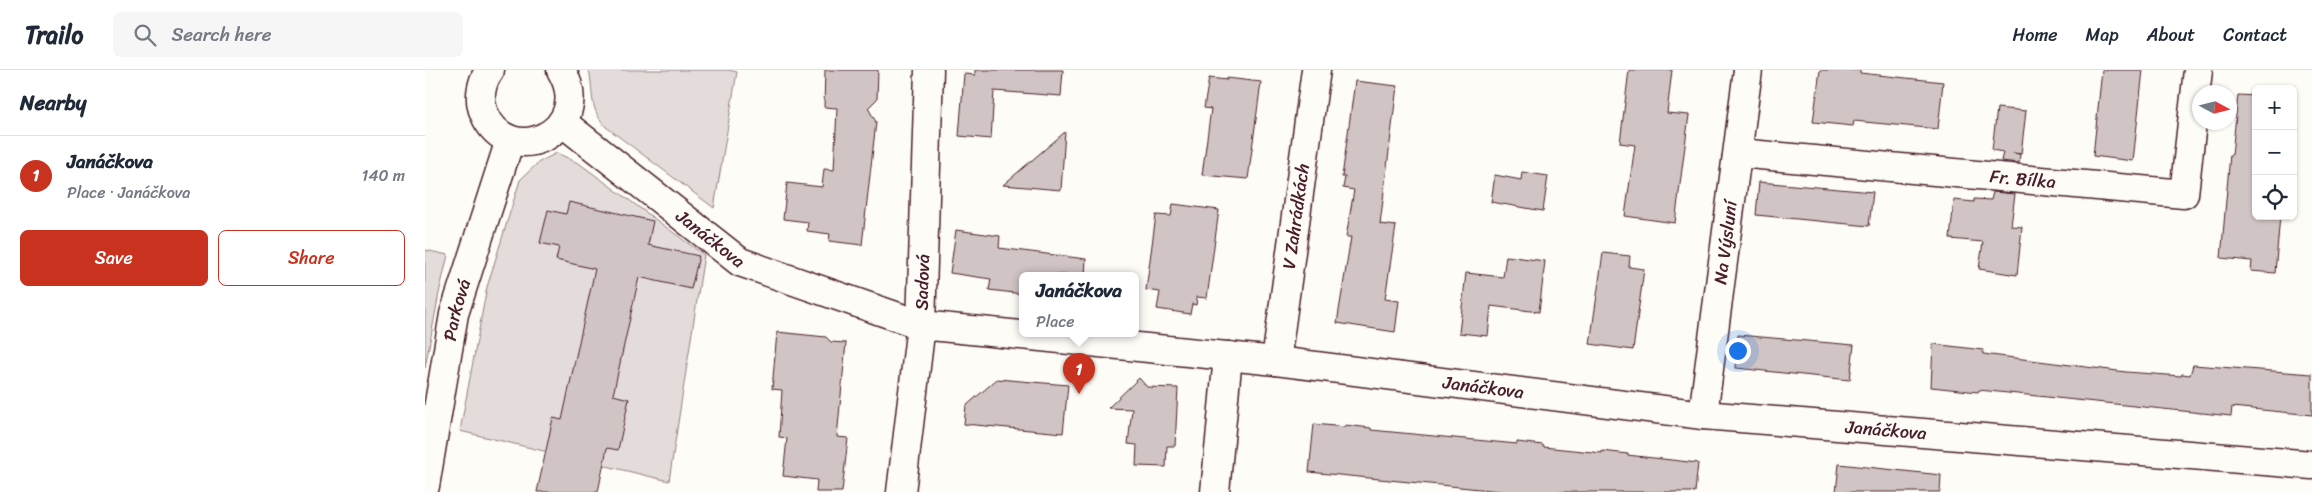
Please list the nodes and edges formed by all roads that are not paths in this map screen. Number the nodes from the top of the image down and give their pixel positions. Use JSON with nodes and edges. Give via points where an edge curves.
{"nodes":[{"id":1,"x":561,"y":70,"type":"edge"},
{"id":2,"x":929,"y":70,"type":"edge"},
{"id":3,"x":1316,"y":70,"type":"edge"},
{"id":4,"x":1749,"y":70,"type":"edge"},
{"id":5,"x":2198,"y":70,"type":"edge"},
{"id":6,"x":480,"y":72,"type":"edge"},
{"id":7,"x":563,"y":122,"type":"junction"},
{"id":8,"x":510,"y":140,"type":"junction"},
{"id":9,"x":1738,"y":153,"type":"junction"},
{"id":10,"x":921,"y":325,"type":"junction"},
{"id":11,"x":1019,"y":335,"type":"edge"},
{"id":12,"x":1040,"y":337,"type":"edge"},
{"id":13,"x":1228,"y":356,"type":"junction"},
{"id":14,"x":1276,"y":361,"type":"junction"},
{"id":15,"x":1703,"y":415,"type":"junction"},
{"id":16,"x":2312,"y":464,"type":"edge"},
{"id":17,"x":425,"y":486,"type":"edge"},
{"id":18,"x":901,"y":492,"type":"edge"},
{"id":19,"x":1215,"y":492,"type":"edge"}],
"edges":[{"from":1,"to":7,"type":"street","via":[[570,95]]},
{"from":2,"to":10,"type":"street","name":"Sadová"},
{"from":3,"to":14,"type":"street","name":"V Zahrádkách"},
{"from":4,"to":9,"type":"street","name":"Na Výsluní"},
{"from":5,"to":9,"type":"street","name":"Fr. Bílka","via":[[2184,194]]},
{"from":6,"to":8,"type":"street","via":[[481,107],[487,121]]},
{"from":7,"to":8,"type":"street","via":[[539,140]]},
{"from":7,"to":10,"type":"street","name":"Janáčkova","via":[[739,262]]},
{"from":8,"to":17,"type":"street","name":"Parková","via":[[454,314]]},
{"from":9,"to":15,"type":"street","name":"Na Výsluní"},
{"from":10,"to":11,"type":"street","name":"Janáčkova"},
{"from":10,"to":18,"type":"street","name":"Sadová"},
{"from":12,"to":13,"type":"street","name":"Janáčkova"},
{"from":13,"to":14,"type":"street","name":"Janáčkova"},
{"from":13,"to":19,"type":"street"},
{"from":14,"to":15,"type":"street","name":"Janáčkova"},
{"from":15,"to":16,"type":"street","name":"Janáčkova"}]}
